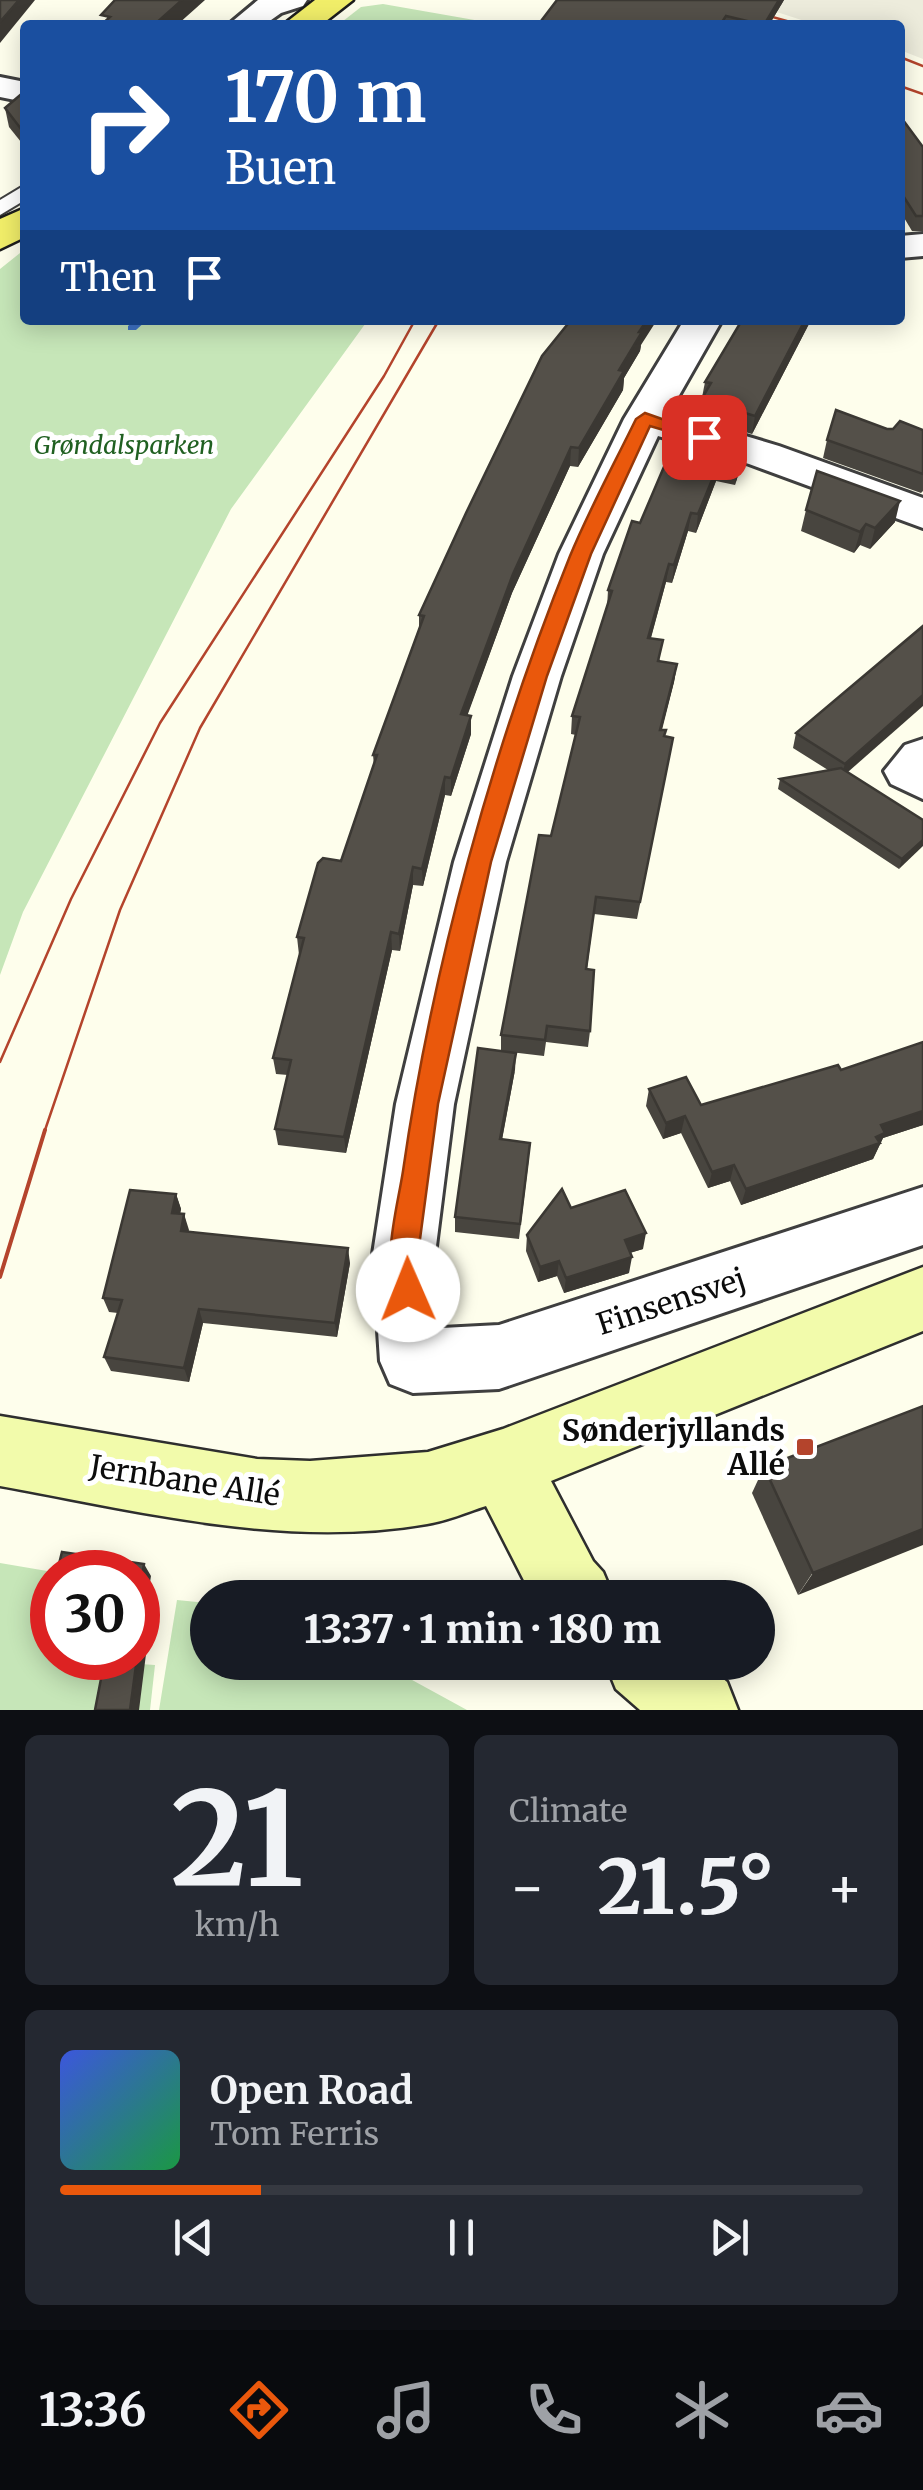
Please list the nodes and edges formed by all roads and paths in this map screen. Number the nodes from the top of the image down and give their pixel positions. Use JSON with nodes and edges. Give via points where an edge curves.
{"nodes":[{"id":1,"x":292,"y":0,"type":"edge"},
{"id":2,"x":300,"y":0,"type":"edge"},
{"id":3,"x":337,"y":0,"type":"edge"},
{"id":4,"x":251,"y":20,"type":"edge"},
{"id":5,"x":279,"y":20,"type":"edge"},
{"id":6,"x":307,"y":20,"type":"edge"},
{"id":7,"x":20,"y":195,"type":"edge"},
{"id":8,"x":0,"y":210,"type":"edge"},
{"id":9,"x":700,"y":325,"type":"edge"},
{"id":10,"x":645,"y":419,"type":"junction"},
{"id":11,"x":923,"y":514,"type":"edge"},
{"id":12,"x":923,"y":758,"type":"edge"},
{"id":13,"x":923,"y":780,"type":"edge"},
{"id":14,"x":923,"y":1216,"type":"edge"},
{"id":15,"x":923,"y":1299,"type":"edge"},
{"id":16,"x":923,"y":1340,"type":"edge"},
{"id":17,"x":27,"y":1456,"type":"edge"},
{"id":18,"x":503,"y":1465,"type":"junction"},
{"id":19,"x":563,"y":1580,"type":"edge"},
{"id":20,"x":664,"y":1680,"type":"edge"},
{"id":21,"x":699,"y":1710,"type":"edge"}],
"edges":[{"from":1,"to":4,"type":"street"},
{"from":2,"to":5,"type":"main road"},
{"from":3,"to":6,"type":"main road"},
{"from":7,"to":8,"type":"lane"},
{"from":9,"to":10,"type":"street"},
{"from":10,"to":11,"type":"street","via":[[764,454]]},
{"from":10,"to":14,"type":"street","name":"Finsensvej","via":[[581,554],[480,862],[425,1104],[404,1254],[414,1361],[499,1357]]},
{"from":12,"to":13,"type":"street","via":[[910,771]]},
{"from":15,"to":18,"type":"street"},
{"from":16,"to":18,"type":"street","via":[[663,1438]]},
{"from":17,"to":18,"type":"street","name":"Jernbane Allé","via":[[256,1495],[428,1488]]},
{"from":18,"to":19,"type":"street"},
{"from":20,"to":21,"type":"street"}]}
